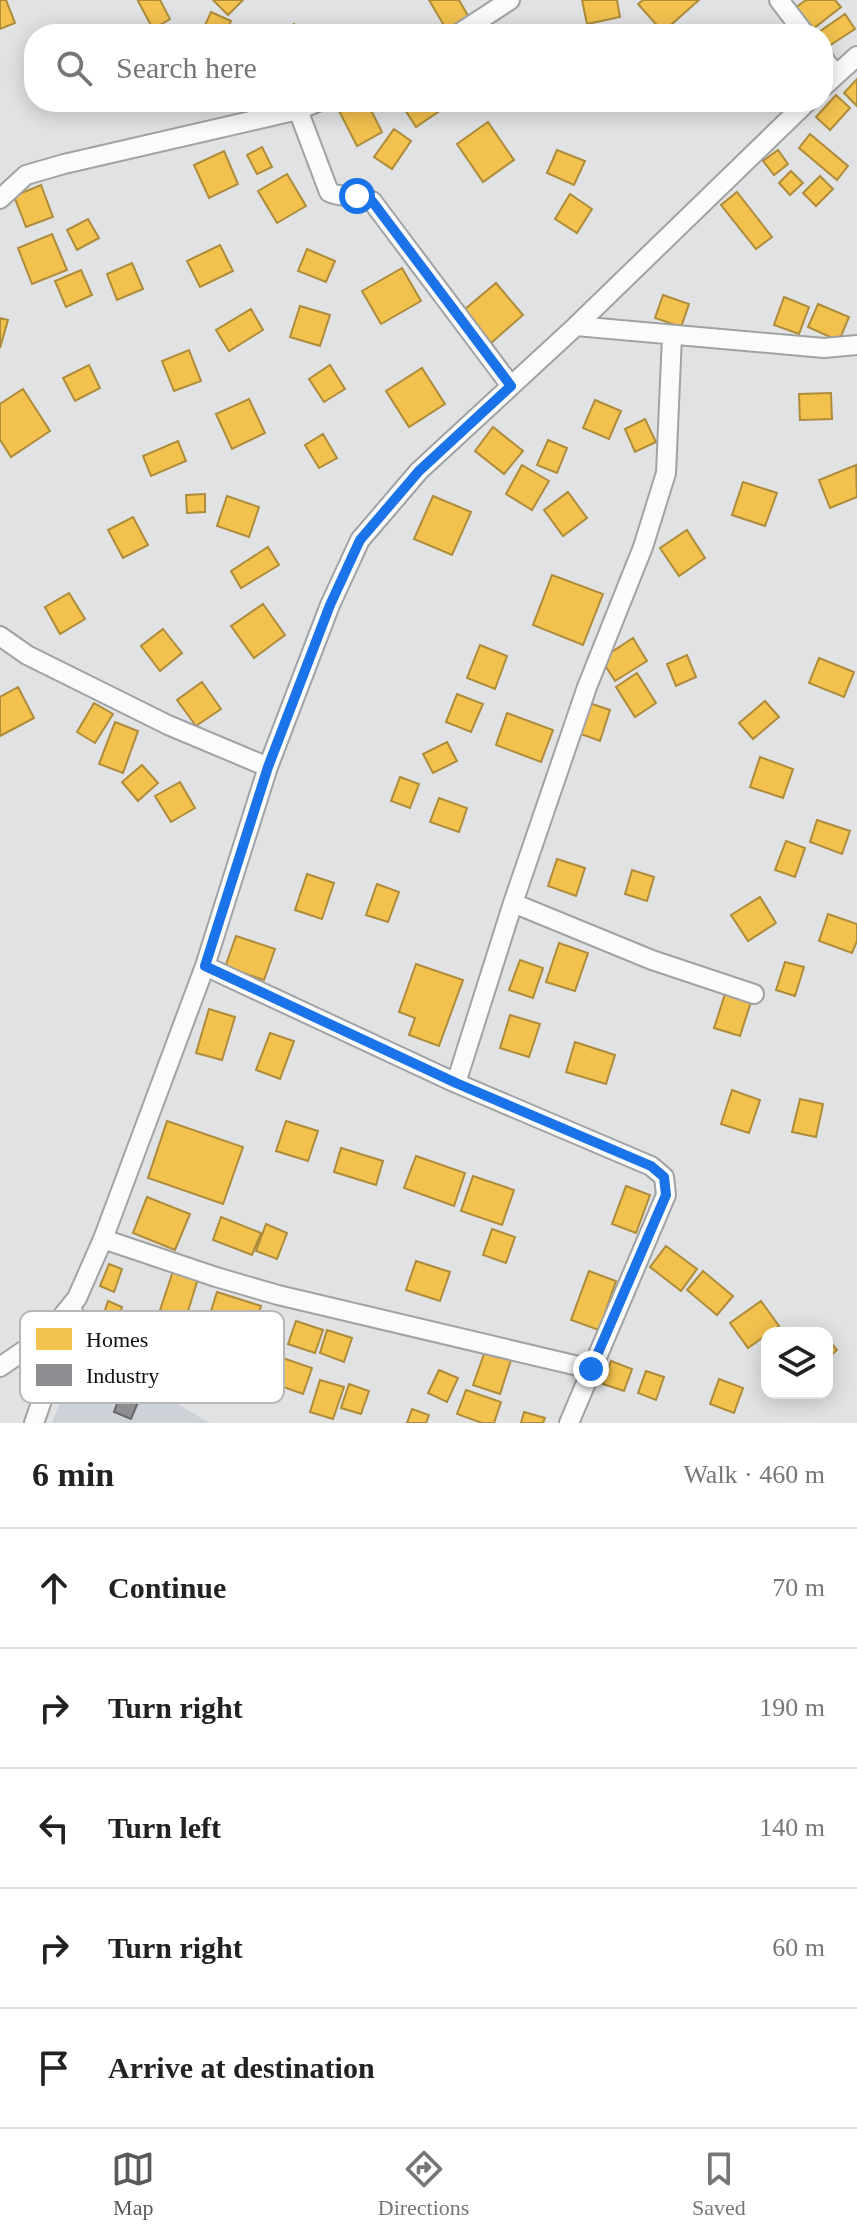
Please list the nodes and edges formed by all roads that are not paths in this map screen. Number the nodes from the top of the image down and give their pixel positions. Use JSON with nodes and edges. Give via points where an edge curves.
{"nodes":[{"id":1,"x":510,"y":0,"type":"edge"},
{"id":2,"x":779,"y":0,"type":"edge"},
{"id":3,"x":473,"y":24,"type":"edge"},
{"id":4,"x":797,"y":24,"type":"edge"},
{"id":5,"x":857,"y":56,"type":"edge"},
{"id":6,"x":833,"y":77,"type":"edge"},
{"id":7,"x":290,"y":112,"type":"edge"},
{"id":8,"x":299,"y":112,"type":"edge"},
{"id":9,"x":797,"y":112,"type":"edge"},
{"id":10,"x":0,"y":199,"type":"edge"},
{"id":11,"x":576,"y":326,"type":"junction"},
{"id":12,"x":672,"y":336,"type":"junction"},
{"id":13,"x":857,"y":345,"type":"edge"},
{"id":14,"x":511,"y":386,"type":"junction"},
{"id":15,"x":0,"y":636,"type":"edge"},
{"id":16,"x":268,"y":767,"type":"junction"},
{"id":17,"x":513,"y":903,"type":"junction"},
{"id":18,"x":205,"y":966,"type":"junction"},
{"id":19,"x":754,"y":994,"type":"dead end"},
{"id":20,"x":456,"y":1083,"type":"junction"},
{"id":21,"x":103,"y":1239,"type":"junction"},
{"id":22,"x":77,"y":1298,"type":"junction"},
{"id":23,"x":67,"y":1311,"type":"edge"},
{"id":24,"x":73,"y":1311,"type":"edge"},
{"id":25,"x":20,"y":1353,"type":"edge"},
{"id":26,"x":0,"y":1367,"type":"edge"},
{"id":27,"x":591,"y":1369,"type":"junction"},
{"id":28,"x":41,"y":1403,"type":"edge"},
{"id":29,"x":34,"y":1423,"type":"edge"},
{"id":30,"x":569,"y":1423,"type":"edge"}],
"edges":[{"from":1,"to":3,"type":"street"},
{"from":2,"to":4,"type":"street"},
{"from":5,"to":6,"type":"street"},
{"from":7,"to":10,"type":"street","via":[[39,171],[26,175]]},
{"from":8,"to":14,"type":"street","via":[[329,192],[372,201]]},
{"from":9,"to":11,"type":"street"},
{"from":11,"to":12,"type":"street"},
{"from":11,"to":14,"type":"street"},
{"from":12,"to":13,"type":"street","via":[[824,348]]},
{"from":12,"to":17,"type":"street","via":[[666,473]]},
{"from":14,"to":16,"type":"street","via":[[419,471],[360,540]]},
{"from":15,"to":16,"type":"street","via":[[27,655],[168,725]]},
{"from":16,"to":18,"type":"street"},
{"from":17,"to":19,"type":"street","via":[[652,960]]},
{"from":17,"to":20,"type":"street"},
{"from":18,"to":20,"type":"street"},
{"from":18,"to":21,"type":"street"},
{"from":20,"to":27,"type":"street","via":[[651,1166],[664,1177],[666,1195]]},
{"from":21,"to":22,"type":"street"},
{"from":21,"to":27,"type":"street","via":[[278,1295]]},
{"from":22,"to":23,"type":"street"},
{"from":22,"to":24,"type":"street"},
{"from":25,"to":26,"type":"street"},
{"from":27,"to":30,"type":"street"},
{"from":28,"to":29,"type":"street"}]}
